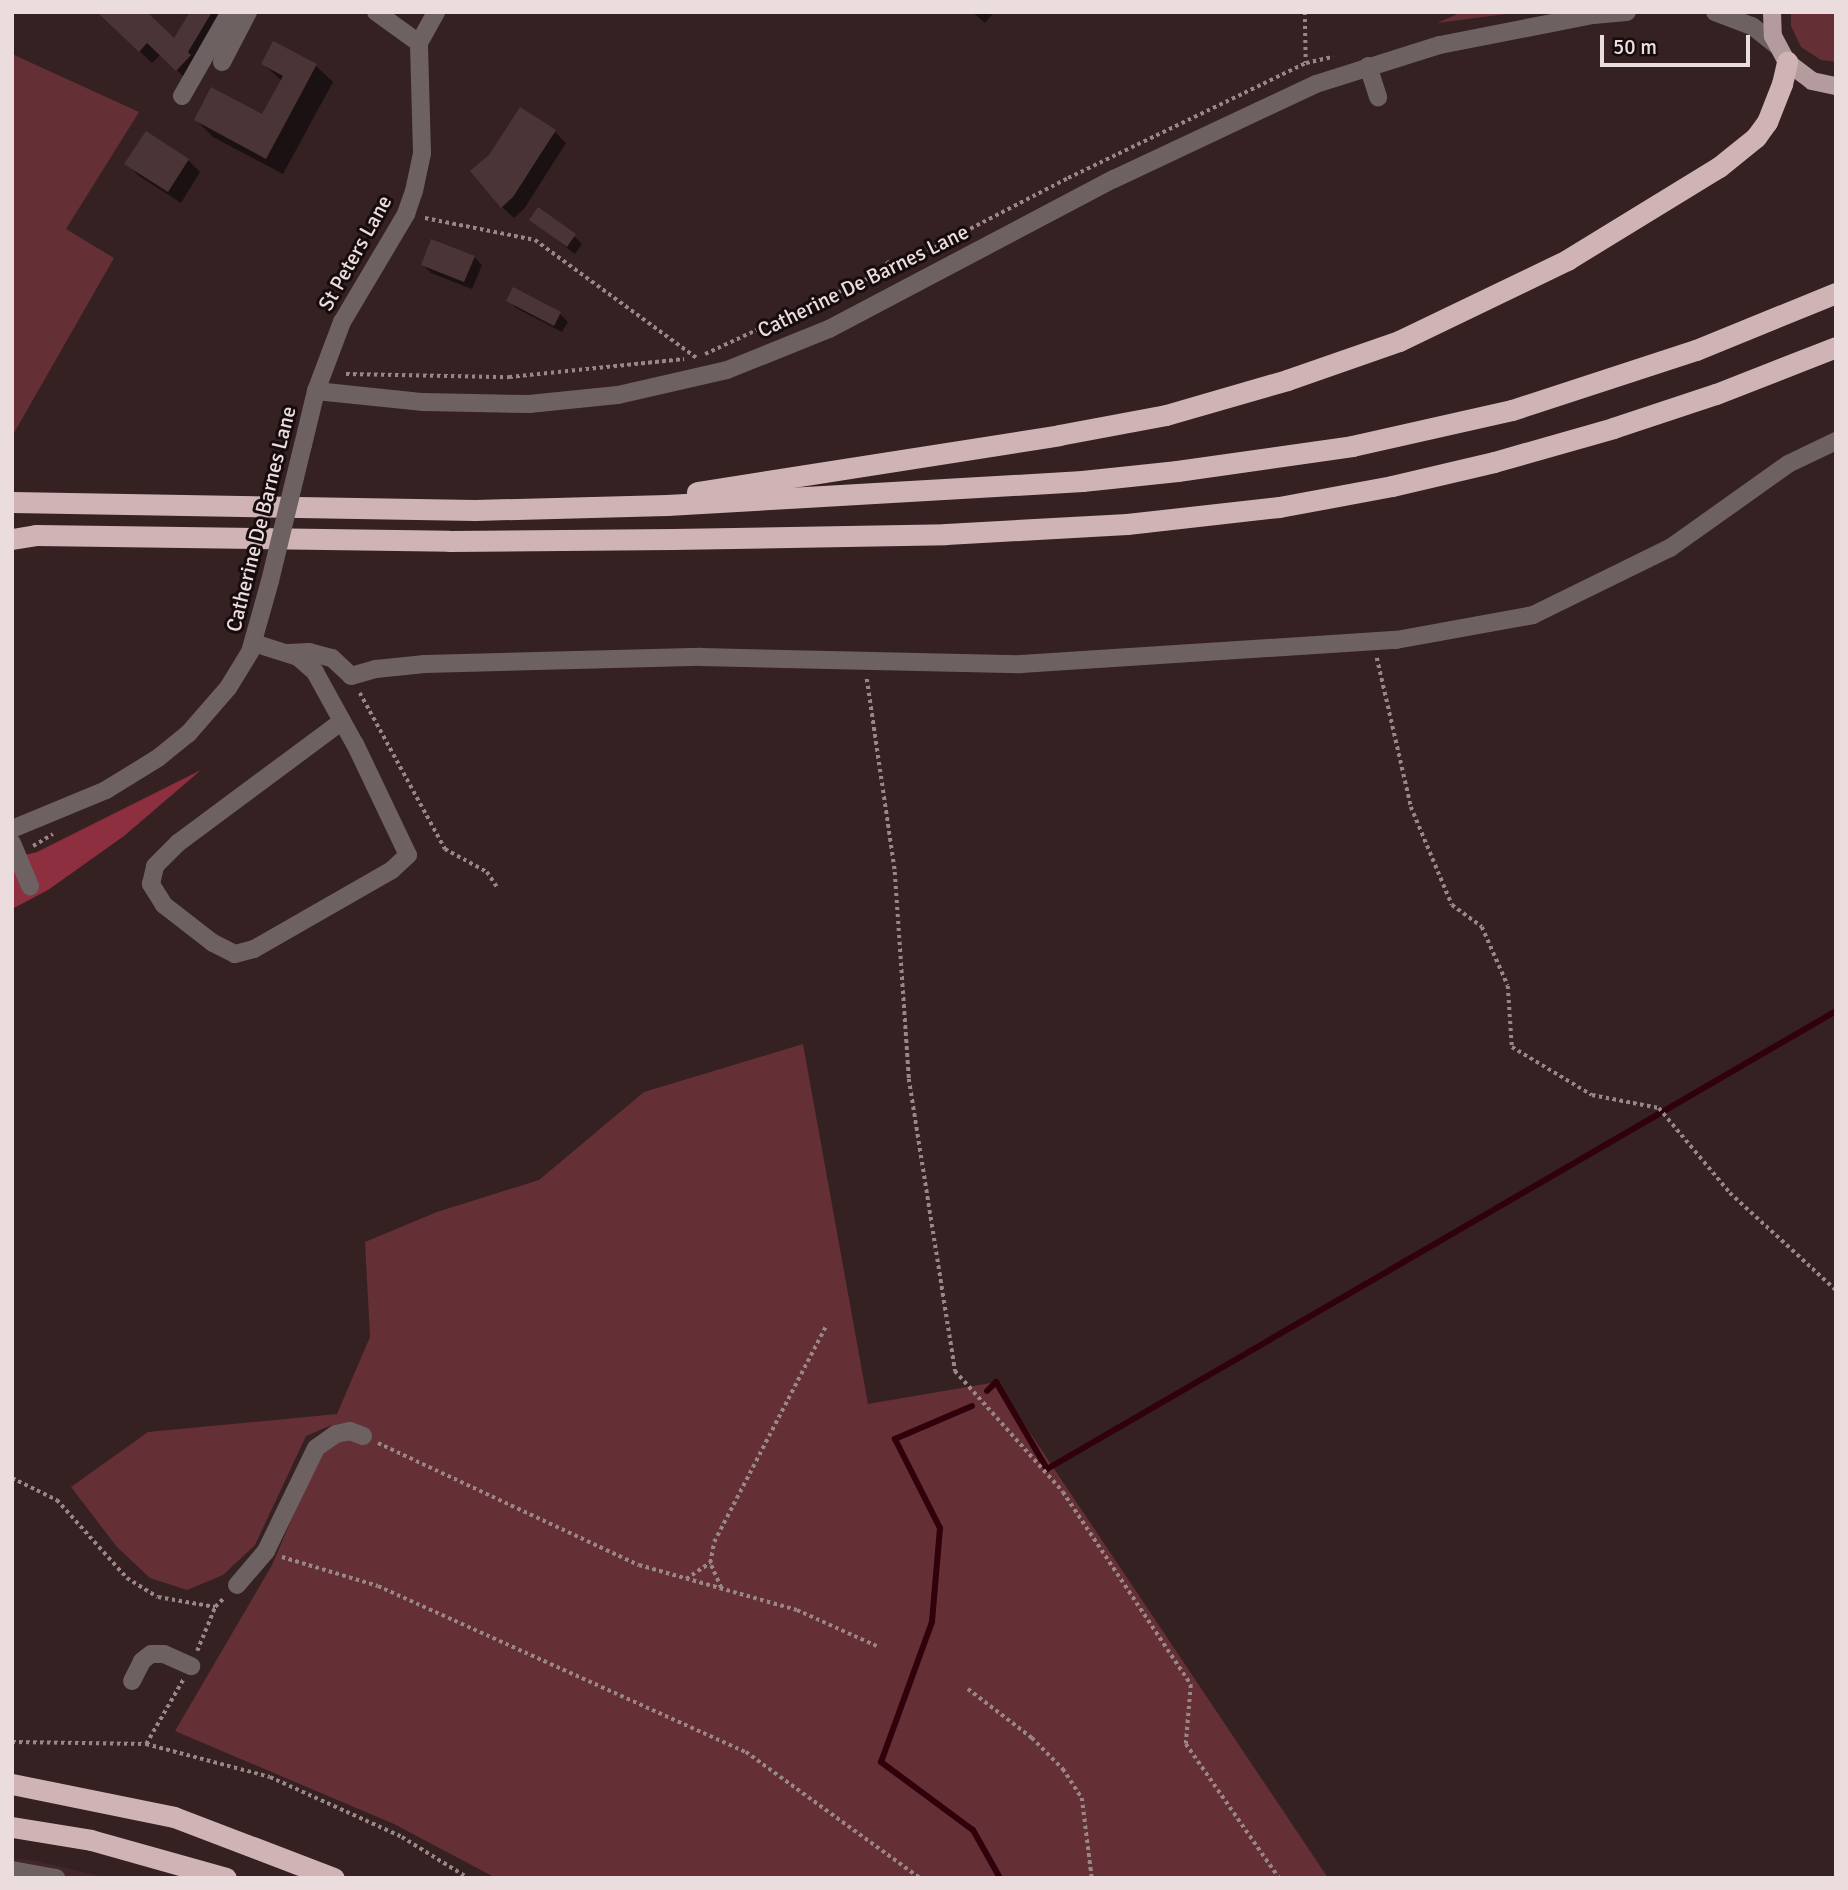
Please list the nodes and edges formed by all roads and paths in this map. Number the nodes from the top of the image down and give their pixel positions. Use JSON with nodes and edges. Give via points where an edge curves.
{"nodes":[{"id":1,"x":230,"y":12,"type":"edge"},
{"id":2,"x":248,"y":12,"type":"edge"},
{"id":3,"x":376,"y":12,"type":"edge"},
{"id":4,"x":436,"y":12,"type":"edge"},
{"id":5,"x":1305,"y":12,"type":"edge"},
{"id":6,"x":1627,"y":12,"type":"edge"},
{"id":7,"x":1715,"y":12,"type":"edge"},
{"id":8,"x":1772,"y":12,"type":"edge"},
{"id":9,"x":419,"y":43,"type":"junction"},
{"id":10,"x":1782,"y":54,"type":"junction"},
{"id":11,"x":222,"y":62,"type":"dead end"},
{"id":12,"x":1306,"y":63,"type":"dead end"},
{"id":13,"x":1368,"y":66,"type":"junction"},
{"id":14,"x":1836,"y":86,"type":"edge"},
{"id":15,"x":182,"y":96,"type":"dead end"},
{"id":16,"x":1378,"y":97,"type":"dead end"},
{"id":17,"x":406,"y":214,"type":"junction"},
{"id":18,"x":1836,"y":293,"type":"edge"},
{"id":19,"x":1836,"y":347,"type":"edge"},
{"id":20,"x":319,"y":391,"type":"junction"},
{"id":21,"x":1836,"y":441,"type":"edge"},
{"id":22,"x":12,"y":502,"type":"edge"},
{"id":23,"x":602,"y":507,"type":"junction"},
{"id":24,"x":12,"y":539,"type":"edge"},
{"id":25,"x":1374,"y":642,"type":"junction"},
{"id":26,"x":254,"y":643,"type":"junction"},
{"id":27,"x":289,"y":653,"type":"junction"},
{"id":28,"x":862,"y":660,"type":"junction"},
{"id":29,"x":351,"y":676,"type":"junction"},
{"id":30,"x":342,"y":721,"type":"junction"},
{"id":31,"x":12,"y":830,"type":"edge"},
{"id":32,"x":12,"y":843,"type":"edge"},
{"id":33,"x":30,"y":886,"type":"dead end"},
{"id":34,"x":497,"y":887,"type":"dead end"},
{"id":35,"x":1836,"y":1290,"type":"edge"},
{"id":36,"x":827,"y":1326,"type":"dead end"},
{"id":37,"x":363,"y":1436,"type":"joint"},
{"id":38,"x":12,"y":1478,"type":"edge"},
{"id":39,"x":280,"y":1557,"type":"dead end"},
{"id":40,"x":710,"y":1563,"type":"junction"},
{"id":41,"x":686,"y":1579,"type":"junction"},
{"id":42,"x":237,"y":1585,"type":"joint"},
{"id":43,"x":721,"y":1588,"type":"junction"},
{"id":44,"x":215,"y":1607,"type":"junction"},
{"id":45,"x":879,"y":1647,"type":"dead end"},
{"id":46,"x":191,"y":1666,"type":"junction"},
{"id":47,"x":132,"y":1681,"type":"dead end"},
{"id":48,"x":968,"y":1689,"type":"dead end"},
{"id":49,"x":12,"y":1736,"type":"edge"},
{"id":50,"x":15,"y":1741,"type":"edge"},
{"id":51,"x":146,"y":1744,"type":"junction"},
{"id":52,"x":12,"y":1784,"type":"edge"},
{"id":53,"x":12,"y":1827,"type":"edge"},
{"id":54,"x":12,"y":1870,"type":"edge"},
{"id":55,"x":56,"y":1878,"type":"edge"},
{"id":56,"x":226,"y":1878,"type":"edge"},
{"id":57,"x":334,"y":1878,"type":"edge"},
{"id":58,"x":468,"y":1878,"type":"edge"},
{"id":59,"x":920,"y":1878,"type":"edge"},
{"id":60,"x":1092,"y":1878,"type":"edge"},
{"id":61,"x":1279,"y":1878,"type":"edge"}],
"edges":[{"from":1,"to":15,"type":"street"},
{"from":2,"to":11,"type":"street"},
{"from":3,"to":9,"type":"street"},
{"from":4,"to":9,"type":"street"},
{"from":5,"to":12,"type":"path"},
{"from":6,"to":13,"type":"street","name":"Catherine De Barnes Lane","via":[[1483,35]]},
{"from":7,"to":10,"type":"street","via":[[1752,26]]},
{"from":8,"to":10,"type":"main road"},
{"from":9,"to":17,"type":"street","name":"St Peters Lane","via":[[422,153]]},
{"from":10,"to":14,"type":"main road","via":[[1812,81]]},
{"from":10,"to":23,"type":"highway","via":[[1782,84],[1767,122],[1719,167],[1567,260],[1443,323],[1388,345],[1211,403],[1115,425]]},
{"from":13,"to":16,"type":"street"},
{"from":13,"to":20,"type":"street","name":"Catherine De Barnes Lane","via":[[1316,84],[1114,179],[829,329],[727,370],[618,396],[529,404],[423,402]]},
{"from":17,"to":20,"type":"street","name":"St Peters Lane","via":[[342,322]]},
{"from":17,"to":20,"type":"path","via":[[535,240],[696,358],[509,377],[334,374]]},
{"from":18,"to":23,"type":"highway","via":[[1600,383],[1512,410],[1352,446],[1082,481]]},
{"from":19,"to":24,"type":"highway","via":[[1716,394],[1494,462],[1279,507],[1127,524],[946,534],[700,538],[449,541],[36,535]]},
{"from":20,"to":26,"type":"street","name":"Catherine De Barnes Lane","bridge":true},
{"from":21,"to":25,"type":"street","via":[[1788,464],[1670,548],[1533,615]]},
{"from":22,"to":23,"type":"highway","via":[[475,510]]},
{"from":25,"to":28,"type":"street","via":[[1021,664]]},
{"from":25,"to":35,"type":"path","via":[[1411,807],[1452,905],[1482,927],[1508,986],[1512,1047],[1592,1095],[1659,1108],[1730,1193]]},
{"from":26,"to":27,"type":"street"},
{"from":26,"to":31,"type":"street","name":"Catherine De Barnes Lane","via":[[228,688],[177,744],[106,790]]},
{"from":27,"to":29,"type":"street","via":[[332,658]]},
{"from":27,"to":30,"type":"street","via":[[314,672]]},
{"from":28,"to":29,"type":"street","via":[[701,657],[425,664]]},
{"from":28,"to":61,"type":"path","via":[[872,693],[895,872],[909,1079],[954,1371],[1063,1492],[1191,1685],[1186,1744]]},
{"from":29,"to":34,"type":"path","via":[[445,849],[487,872]]},
{"from":30,"to":30,"type":"street","via":[[408,855],[391,870],[254,949],[236,954],[213,943],[164,905],[152,884],[155,866],[178,843]]},
{"from":32,"to":33,"type":"street"},
{"from":36,"to":40,"type":"path","via":[[714,1542]]},
{"from":37,"to":41,"type":"path","via":[[639,1565]]},
{"from":37,"to":42,"type":"street","via":[[350,1431],[336,1434],[316,1448],[266,1551]]},
{"from":38,"to":44,"type":"path","via":[[57,1500],[127,1578],[158,1597]]},
{"from":39,"to":59,"type":"path","via":[[378,1586],[746,1752]]},
{"from":40,"to":41,"type":"path"},
{"from":40,"to":43,"type":"path"},
{"from":41,"to":43,"type":"path"},
{"from":42,"to":44,"type":"path"},
{"from":43,"to":45,"type":"path","via":[[797,1610]]},
{"from":44,"to":46,"type":"path"},
{"from":46,"to":47,"type":"street","via":[[164,1654],[151,1654]]},
{"from":46,"to":51,"type":"path"},
{"from":48,"to":60,"type":"path","via":[[1032,1738],[1063,1769],[1082,1798]]},
{"from":49,"to":50,"type":"path"},
{"from":50,"to":51,"type":"path"},
{"from":51,"to":58,"type":"path","via":[[270,1777],[402,1837]]},
{"from":52,"to":57,"type":"highway","via":[[174,1817]]},
{"from":53,"to":56,"type":"highway","via":[[91,1840]]},
{"from":54,"to":55,"type":"street"}]}
